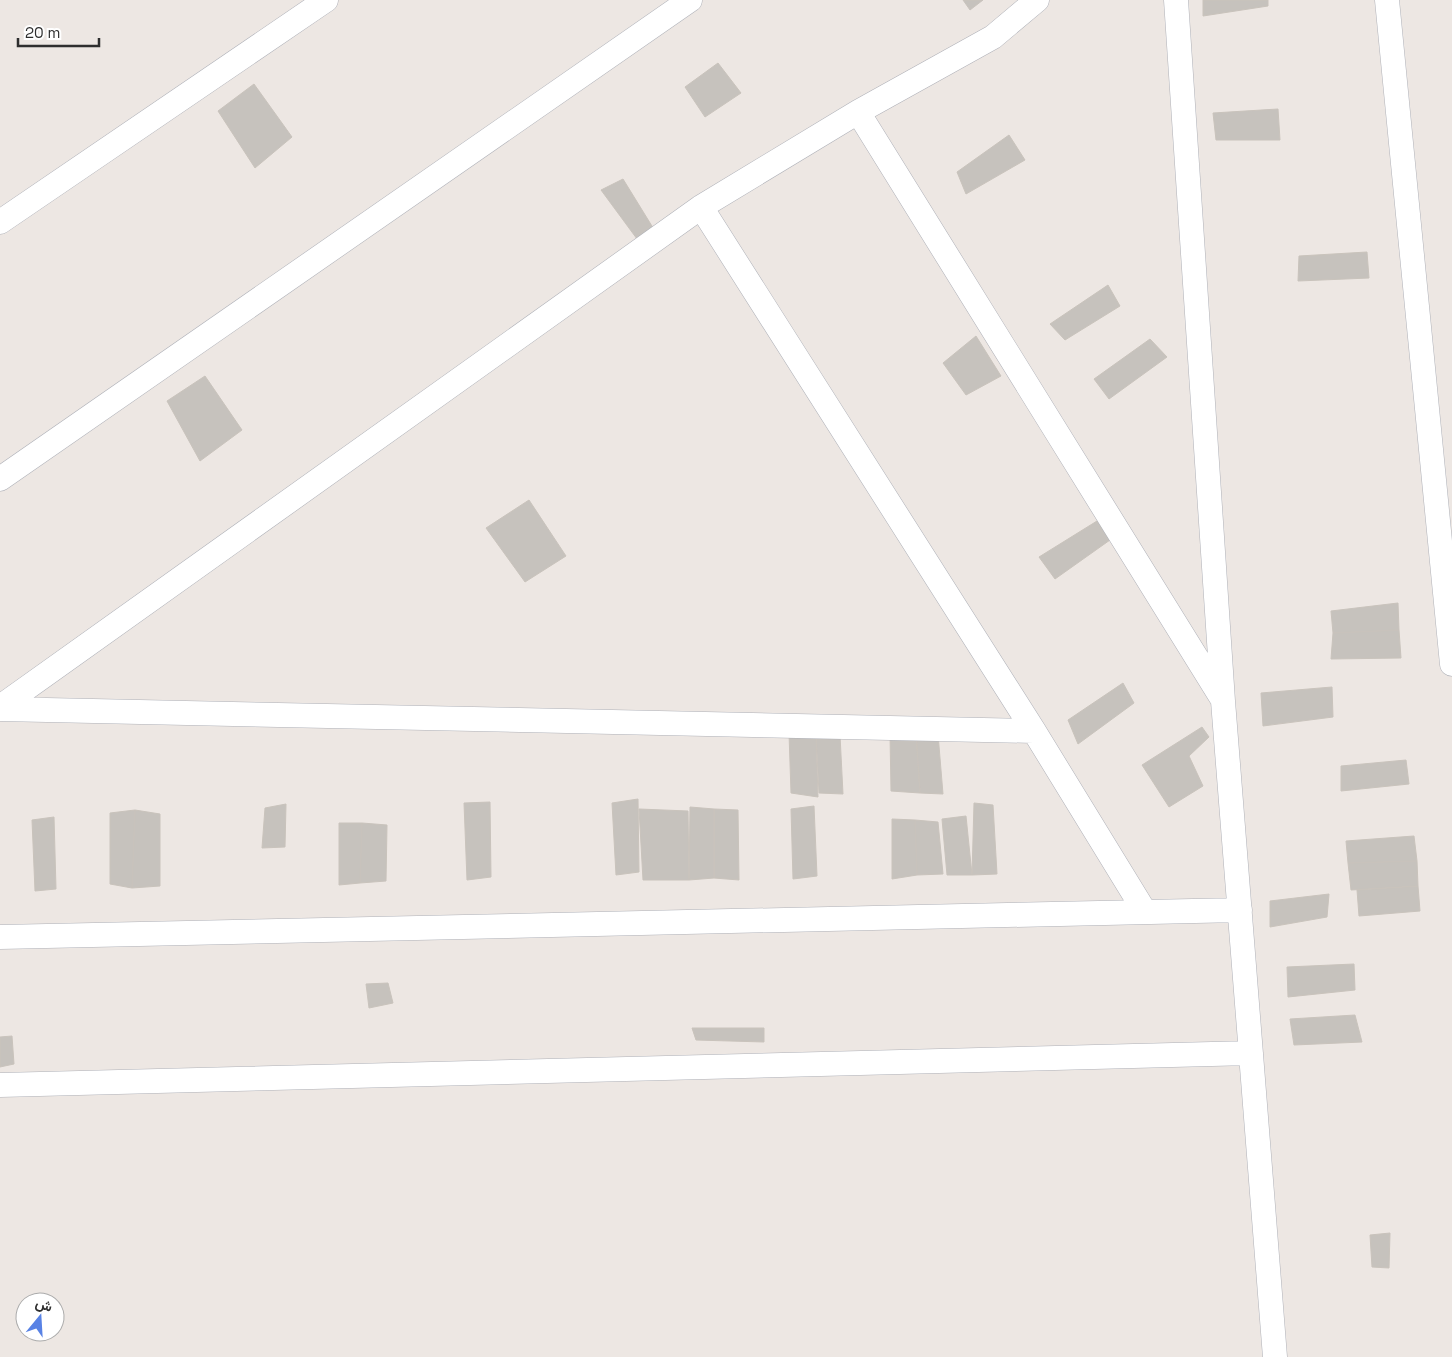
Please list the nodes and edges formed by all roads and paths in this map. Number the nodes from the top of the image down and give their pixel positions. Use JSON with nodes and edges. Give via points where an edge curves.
{"nodes":[{"id":1,"x":326,"y":0,"type":"edge"},
{"id":2,"x":690,"y":0,"type":"edge"},
{"id":3,"x":1037,"y":0,"type":"edge"},
{"id":4,"x":1176,"y":0,"type":"edge"},
{"id":5,"x":1387,"y":0,"type":"edge"},
{"id":6,"x":858,"y":112,"type":"junction"},
{"id":7,"x":702,"y":208,"type":"junction"},
{"id":8,"x":0,"y":222,"type":"edge"},
{"id":9,"x":0,"y":479,"type":"edge"},
{"id":10,"x":1452,"y":664,"type":"edge"},
{"id":11,"x":1223,"y":701,"type":"junction"},
{"id":12,"x":0,"y":708,"type":"edge"},
{"id":13,"x":1034,"y":731,"type":"junction"},
{"id":14,"x":1240,"y":910,"type":"junction"},
{"id":15,"x":1145,"y":912,"type":"junction"},
{"id":16,"x":0,"y":937,"type":"edge"},
{"id":17,"x":1251,"y":1053,"type":"junction"},
{"id":18,"x":0,"y":1085,"type":"edge"},
{"id":19,"x":1274,"y":1357,"type":"edge"}],
"edges":[{"from":1,"to":8,"type":"street"},
{"from":2,"to":9,"type":"street"},
{"from":3,"to":6,"type":"street","via":[[993,37]]},
{"from":4,"to":11,"type":"street"},
{"from":5,"to":10,"type":"street"},
{"from":6,"to":7,"type":"street"},
{"from":6,"to":11,"type":"street"},
{"from":7,"to":12,"type":"street"},
{"from":7,"to":13,"type":"street"},
{"from":11,"to":14,"type":"street"},
{"from":12,"to":13,"type":"street"},
{"from":13,"to":15,"type":"street"},
{"from":14,"to":15,"type":"street"},
{"from":14,"to":17,"type":"street"},
{"from":15,"to":16,"type":"street"},
{"from":17,"to":18,"type":"street"},
{"from":17,"to":19,"type":"street"}]}
